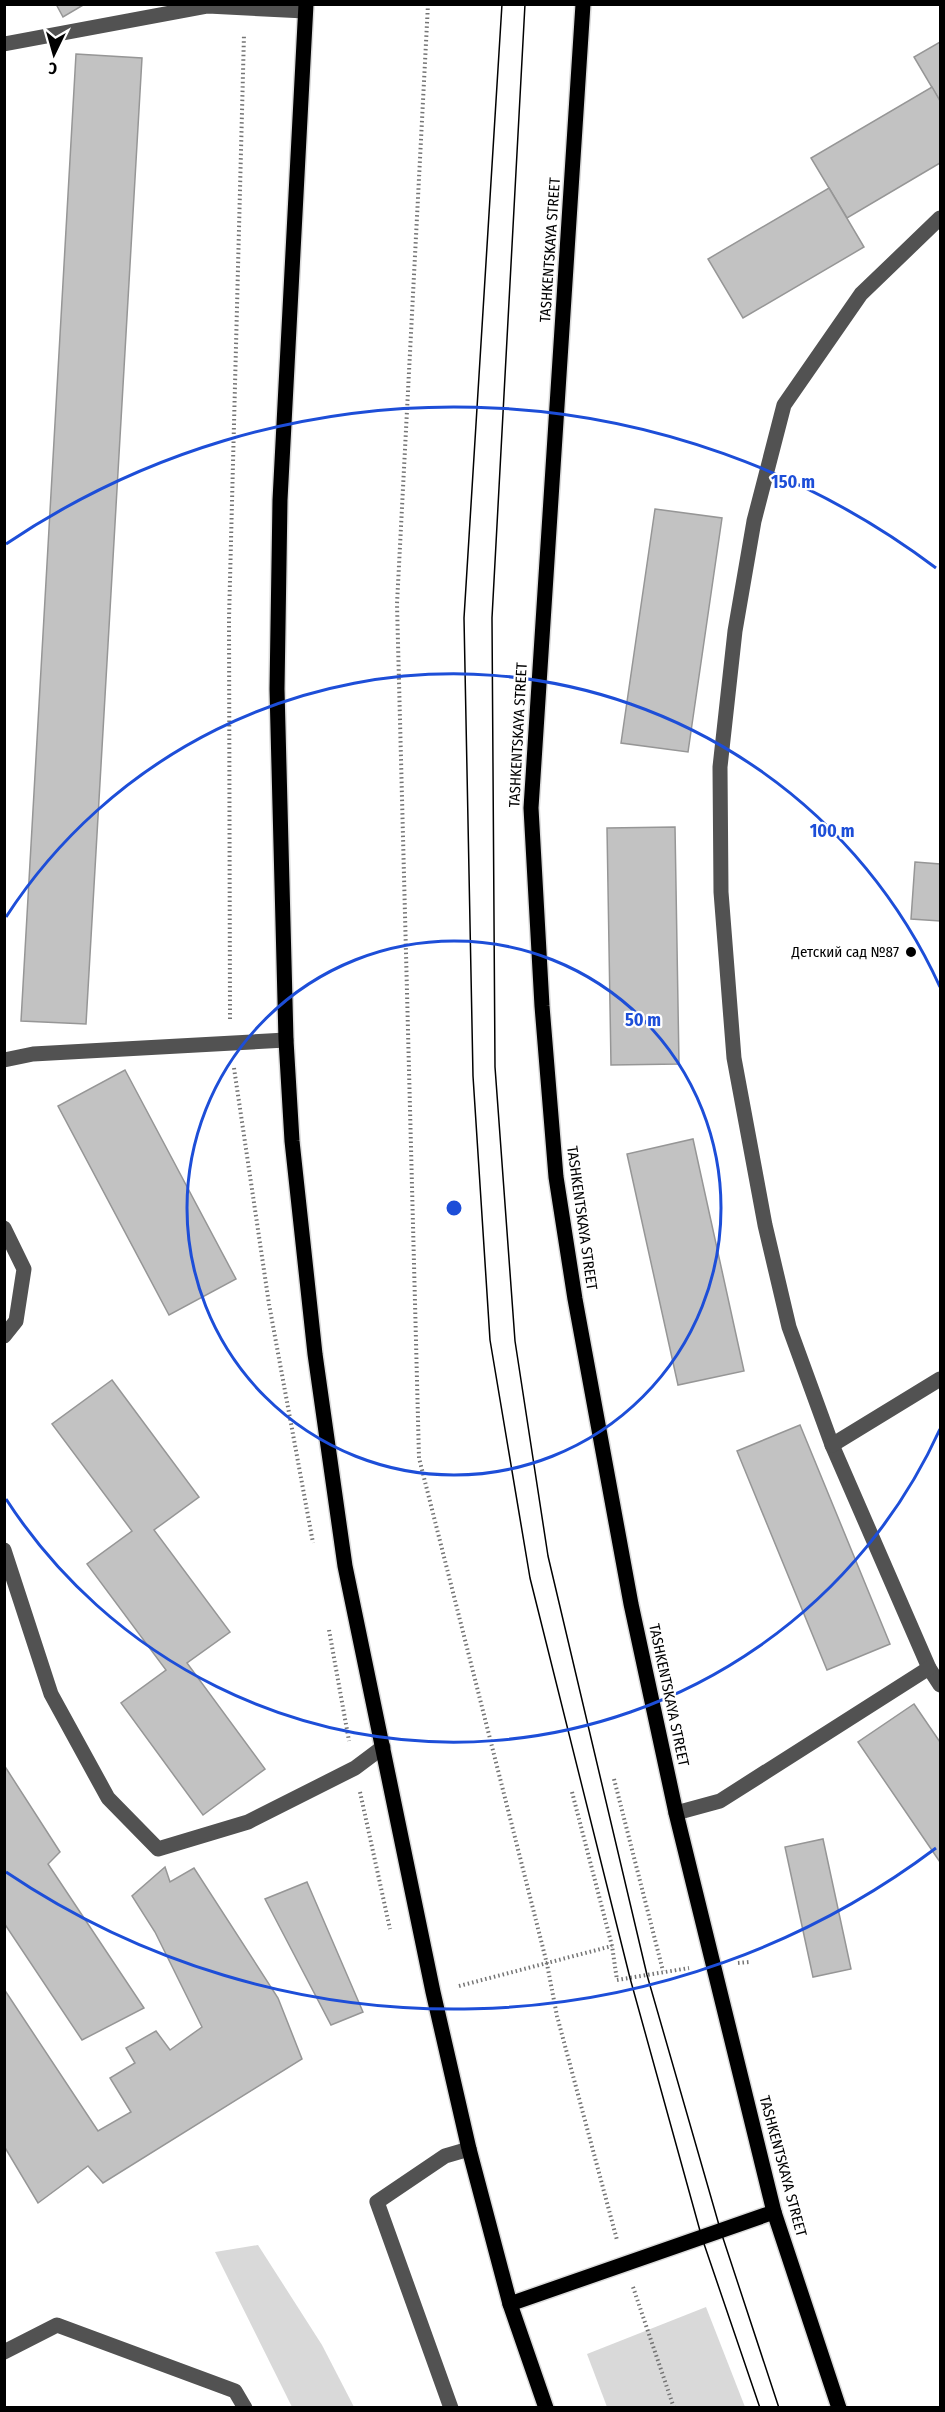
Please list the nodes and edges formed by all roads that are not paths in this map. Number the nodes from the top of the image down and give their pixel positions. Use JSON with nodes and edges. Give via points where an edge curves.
{"nodes":[{"id":1,"x":583,"y":4,"type":"edge"},
{"id":2,"x":208,"y":5,"type":"edge"},
{"id":3,"x":305,"y":8,"type":"edge"},
{"id":4,"x":4,"y":44,"type":"edge"},
{"id":5,"x":940,"y":218,"type":"edge"},
{"id":6,"x":286,"y":1040,"type":"junction"},
{"id":7,"x":4,"y":1060,"type":"edge"},
{"id":8,"x":4,"y":1228,"type":"edge"},
{"id":9,"x":4,"y":1336,"type":"edge"},
{"id":10,"x":940,"y":1379,"type":"edge"},
{"id":11,"x":831,"y":1445,"type":"junction"},
{"id":12,"x":4,"y":1550,"type":"edge"},
{"id":13,"x":929,"y":1668,"type":"junction"},
{"id":14,"x":940,"y":1685,"type":"edge"},
{"id":15,"x":383,"y":1747,"type":"junction"},
{"id":16,"x":676,"y":1813,"type":"junction"},
{"id":17,"x":469,"y":2149,"type":"junction"},
{"id":18,"x":774,"y":2212,"type":"junction"},
{"id":19,"x":510,"y":2304,"type":"junction"},
{"id":20,"x":4,"y":2352,"type":"edge"},
{"id":21,"x":244,"y":2408,"type":"edge"},
{"id":22,"x":451,"y":2408,"type":"edge"},
{"id":23,"x":546,"y":2408,"type":"edge"},
{"id":24,"x":839,"y":2408,"type":"edge"}],
"edges":[{"from":1,"to":16,"type":"main road","name":"TASHKENTSKAYA STREET","via":[[531,808],[556,1177],[631,1604]]},
{"from":2,"to":3,"type":"lane"},
{"from":2,"to":4,"type":"lane"},
{"from":3,"to":6,"type":"main road","via":[[280,500],[277,689]]},
{"from":5,"to":11,"type":"lane","via":[[861,294],[784,405],[754,522],[735,631],[720,767],[721,892],[734,1058],[765,1226],[789,1327]]},
{"from":6,"to":7,"type":"lane","via":[[33,1054]]},
{"from":6,"to":15,"type":"main road","via":[[292,1141],[315,1354],[345,1566]]},
{"from":8,"to":9,"type":"lane","via":[[24,1269],[16,1321]]},
{"from":10,"to":11,"type":"lane"},
{"from":11,"to":13,"type":"lane"},
{"from":12,"to":15,"type":"lane","via":[[51,1694],[108,1798],[158,1849],[248,1822],[354,1768]]},
{"from":13,"to":14,"type":"lane"},
{"from":13,"to":16,"type":"lane","via":[[720,1801]]},
{"from":15,"to":17,"type":"main road"},
{"from":16,"to":18,"type":"main road","name":"TASHKENTSKAYA STREET"},
{"from":17,"to":19,"type":"main road"},
{"from":17,"to":22,"type":"lane","via":[[445,2156],[377,2202]]},
{"from":18,"to":19,"type":"main road"},
{"from":18,"to":24,"type":"main road","name":"TASHKENTSKAYA STREET"},
{"from":19,"to":23,"type":"main road"},
{"from":20,"to":21,"type":"lane","via":[[57,2325],[235,2391]]}]}
